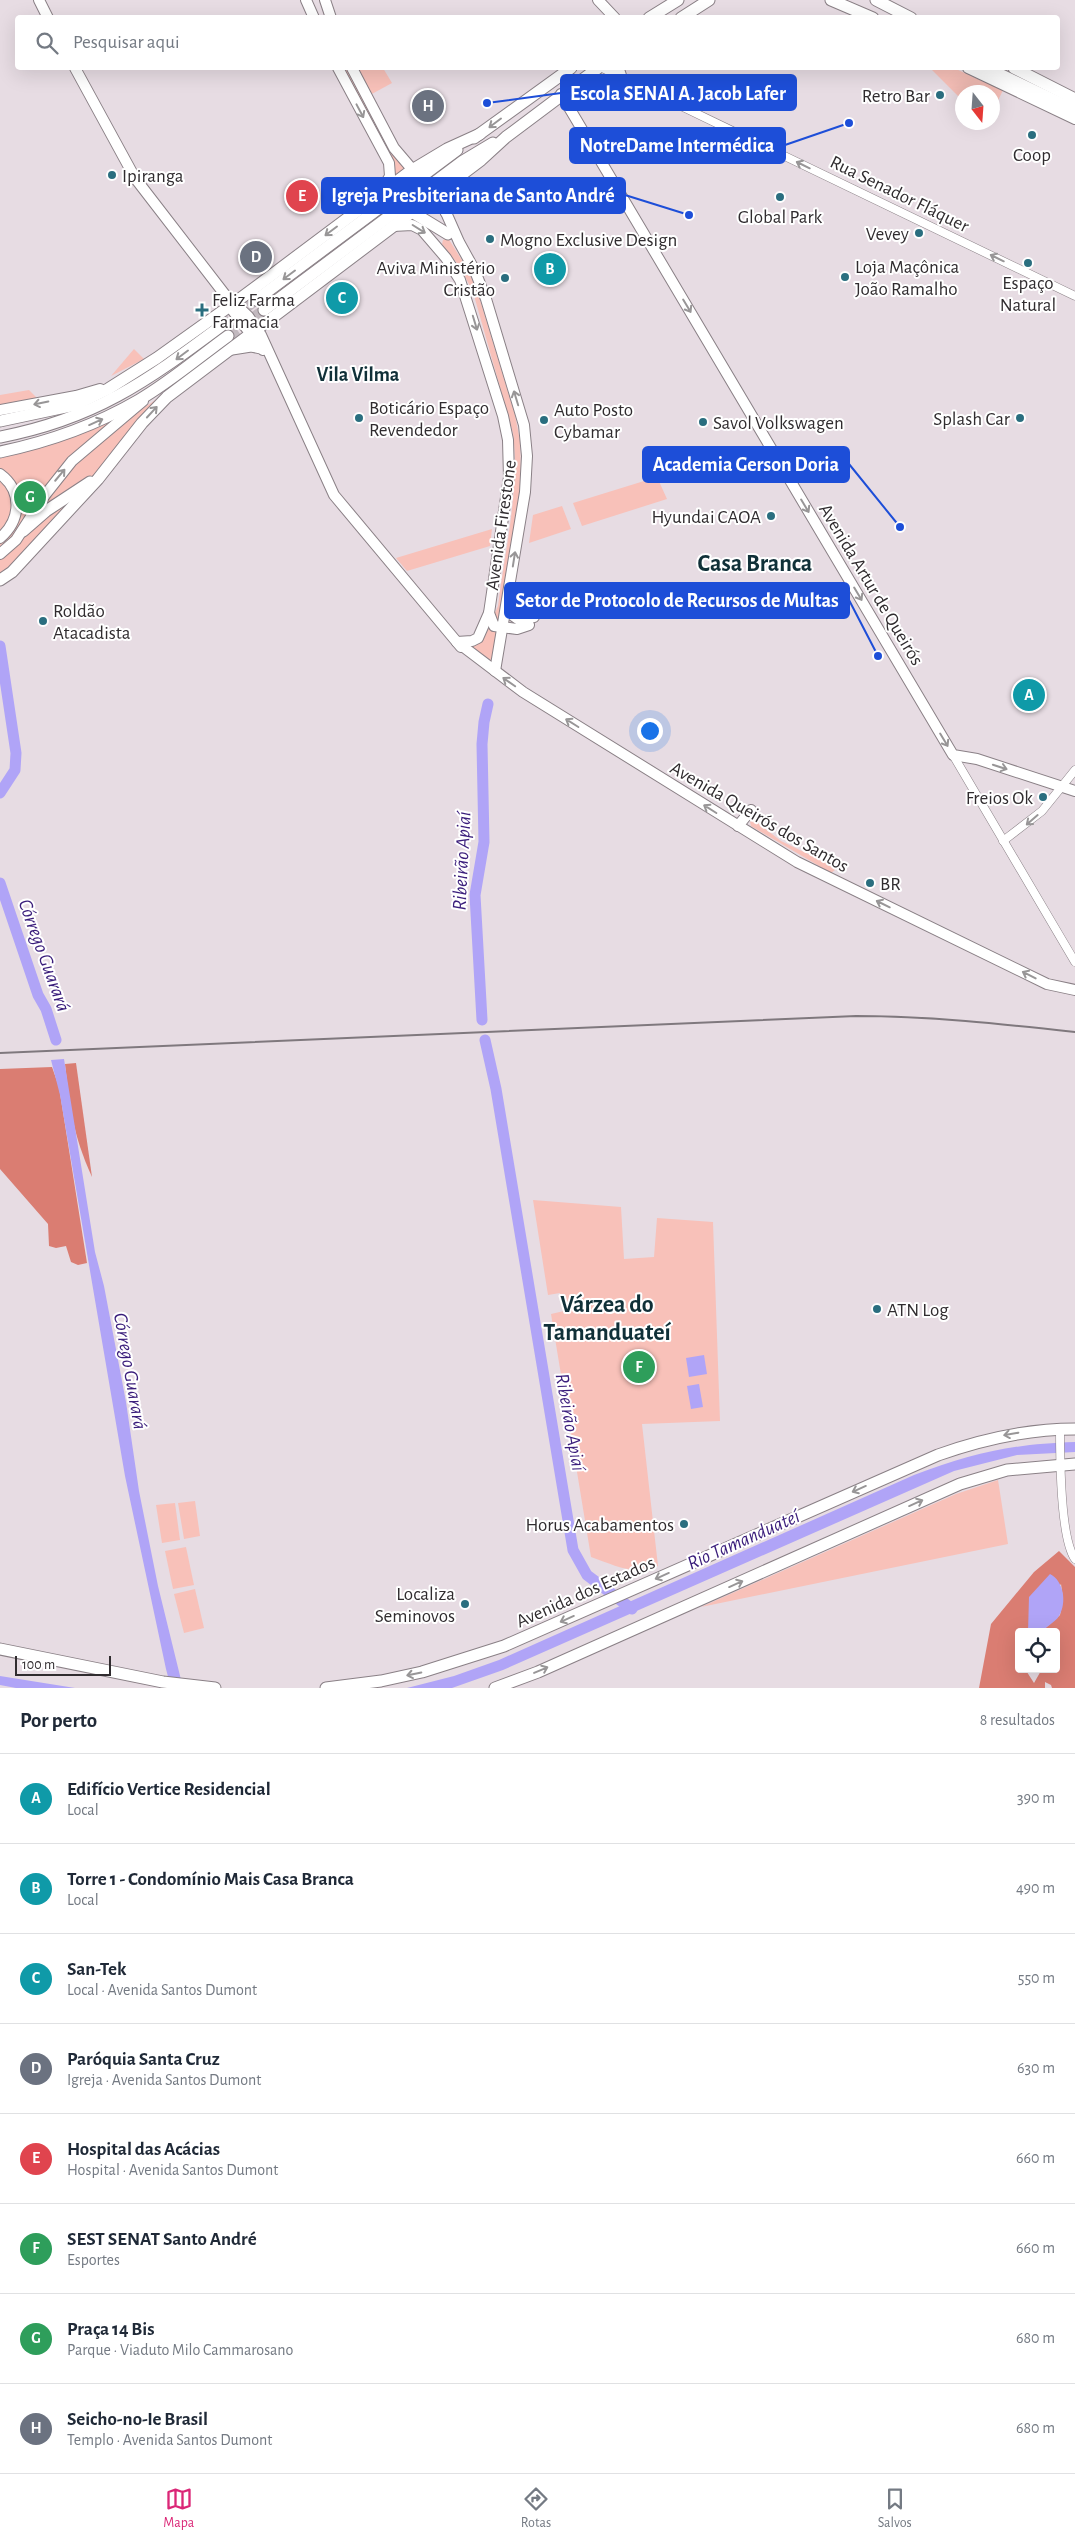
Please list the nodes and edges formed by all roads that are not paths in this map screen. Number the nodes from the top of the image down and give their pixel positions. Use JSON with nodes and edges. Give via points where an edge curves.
{"nodes":[{"id":1,"x":39,"y":0,"type":"edge"},
{"id":2,"x":306,"y":0,"type":"edge"},
{"id":3,"x":325,"y":0,"type":"edge"},
{"id":4,"x":598,"y":0,"type":"edge"},
{"id":5,"x":678,"y":0,"type":"edge"},
{"id":6,"x":709,"y":0,"type":"edge"},
{"id":7,"x":832,"y":0,"type":"edge"},
{"id":8,"x":876,"y":0,"type":"edge"},
{"id":9,"x":46,"y":15,"type":"edge"},
{"id":10,"x":313,"y":15,"type":"edge"},
{"id":11,"x":330,"y":15,"type":"edge"},
{"id":12,"x":612,"y":15,"type":"edge"},
{"id":13,"x":654,"y":15,"type":"edge"},
{"id":14,"x":685,"y":15,"type":"edge"},
{"id":15,"x":866,"y":15,"type":"edge"},
{"id":16,"x":906,"y":15,"type":"edge"},
{"id":17,"x":76,"y":70,"type":"edge"},
{"id":18,"x":339,"y":70,"type":"edge"},
{"id":19,"x":353,"y":70,"type":"edge"},
{"id":20,"x":568,"y":70,"type":"edge"},
{"id":21,"x":595,"y":70,"type":"edge"},
{"id":22,"x":972,"y":70,"type":"edge"},
{"id":23,"x":991,"y":70,"type":"edge"},
{"id":24,"x":1018,"y":70,"type":"edge"},
{"id":25,"x":620,"y":72,"type":"edge"},
{"id":26,"x":558,"y":77,"type":"junction"},
{"id":27,"x":561,"y":94,"type":"junction"},
{"id":28,"x":1075,"y":98,"type":"edge"},
{"id":29,"x":1075,"y":110,"type":"edge"},
{"id":30,"x":1075,"y":120,"type":"edge"},
{"id":31,"x":506,"y":136,"type":"junction"},
{"id":32,"x":415,"y":174,"type":"junction"},
{"id":33,"x":456,"y":179,"type":"junction"},
{"id":34,"x":431,"y":191,"type":"junction"},
{"id":35,"x":379,"y":202,"type":"junction"},
{"id":36,"x":407,"y":209,"type":"junction"},
{"id":37,"x":446,"y":212,"type":"junction"},
{"id":38,"x":394,"y":226,"type":"junction"},
{"id":39,"x":448,"y":234,"type":"junction"},
{"id":40,"x":459,"y":242,"type":"junction"},
{"id":41,"x":439,"y":248,"type":"junction"},
{"id":42,"x":256,"y":287,"type":"junction"},
{"id":43,"x":1075,"y":296,"type":"edge"},
{"id":44,"x":256,"y":300,"type":"tunnel mouth"},
{"id":45,"x":231,"y":302,"type":"junction"},
{"id":46,"x":269,"y":312,"type":"junction"},
{"id":47,"x":207,"y":323,"type":"junction"},
{"id":48,"x":221,"y":326,"type":"tunnel mouth"},
{"id":49,"x":253,"y":330,"type":"junction"},
{"id":50,"x":228,"y":336,"type":"tunnel mouth"},
{"id":51,"x":261,"y":348,"type":"junction"},
{"id":52,"x":228,"y":350,"type":"junction"},
{"id":53,"x":272,"y":360,"type":"junction"},
{"id":54,"x":122,"y":380,"type":"junction"},
{"id":55,"x":156,"y":389,"type":"junction"},
{"id":56,"x":0,"y":410,"type":"edge"},
{"id":57,"x":0,"y":422,"type":"edge"},
{"id":58,"x":54,"y":423,"type":"junction"},
{"id":59,"x":0,"y":437,"type":"edge"},
{"id":60,"x":0,"y":452,"type":"edge"},
{"id":61,"x":110,"y":464,"type":"junction"},
{"id":62,"x":0,"y":474,"type":"edge"},
{"id":63,"x":3,"y":535,"type":"edge"},
{"id":64,"x":20,"y":535,"type":"junction"},
{"id":65,"x":0,"y":554,"type":"edge"},
{"id":66,"x":0,"y":580,"type":"edge"},
{"id":67,"x":507,"y":607,"type":"junction"},
{"id":68,"x":489,"y":614,"type":"junction"},
{"id":69,"x":504,"y":627,"type":"junction"},
{"id":70,"x":457,"y":642,"type":"junction"},
{"id":71,"x":495,"y":671,"type":"junction"},
{"id":72,"x":953,"y":755,"type":"junction"},
{"id":73,"x":1075,"y":770,"type":"edge"},
{"id":74,"x":1064,"y":787,"type":"junction"},
{"id":75,"x":1075,"y":791,"type":"edge"},
{"id":76,"x":751,"y":810,"type":"dead end"},
{"id":77,"x":738,"y":826,"type":"junction"},
{"id":78,"x":1004,"y":841,"type":"junction"},
{"id":79,"x":1075,"y":962,"type":"edge"},
{"id":80,"x":1075,"y":990,"type":"edge"},
{"id":81,"x":1075,"y":1429,"type":"edge"},
{"id":82,"x":1060,"y":1434,"type":"junction"},
{"id":83,"x":1061,"y":1460,"type":"junction"},
{"id":84,"x":1075,"y":1464,"type":"edge"},
{"id":85,"x":1075,"y":1559,"type":"edge"},
{"id":86,"x":0,"y":1649,"type":"edge"},
{"id":87,"x":216,"y":1688,"type":"edge"},
{"id":88,"x":326,"y":1688,"type":"edge"},
{"id":89,"x":495,"y":1688,"type":"edge"}],
"edges":[{"from":1,"to":9,"type":"main road"},
{"from":2,"to":10,"type":"main road"},
{"from":3,"to":11,"type":"main road"},
{"from":4,"to":12,"type":"main road"},
{"from":5,"to":13,"type":"highway"},
{"from":6,"to":14,"type":"highway"},
{"from":7,"to":15,"type":"highway"},
{"from":8,"to":16,"type":"highway"},
{"from":17,"to":45,"type":"main road","name":"Avenida Queirós dos Santos","via":[[135,178]]},
{"from":18,"to":35,"type":"main road","one_way":true,"via":[[390,167]]},
{"from":19,"to":32,"type":"main road","name":"Avenida Firestone","via":[[390,141]]},
{"from":20,"to":26,"type":"highway"},
{"from":21,"to":27,"type":"highway"},
{"from":22,"to":30,"type":"main road"},
{"from":23,"to":29,"type":"highway"},
{"from":24,"to":28,"type":"highway"},
{"from":43,"to":25,"type":"street","name":"Rua Senador Fláquer","one_way":true},
{"from":26,"to":27,"type":"highway"},
{"from":26,"to":32,"type":"highway","one_way":true,"via":[[480,134]]},
{"from":27,"to":31,"type":"highway"},
{"from":27,"to":72,"type":"main road","name":"Avenida Artur de Queirós","one_way":true},
{"from":31,"to":33,"type":"highway"},
{"from":31,"to":34,"type":"highway","via":[[477,152]]},
{"from":32,"to":34,"type":"main road","name":"Avenida Firestone"},
{"from":32,"to":35,"type":"highway"},
{"from":33,"to":34,"type":"highway"},
{"from":33,"to":37,"type":"highway","via":[[448,195]]},
{"from":34,"to":36,"type":"highway"},
{"from":34,"to":37,"type":"main road","name":"Avenida Firestone"},
{"from":35,"to":36,"type":"highway"},
{"from":35,"to":42,"type":"highway","one_way":true},
{"from":35,"to":44,"type":"highway","one_way":true},
{"from":36,"to":38,"type":"highway"},
{"from":36,"to":39,"type":"highway"},
{"from":36,"to":46,"type":"highway"},
{"from":37,"to":40,"type":"main road","name":"Avenida Firestone"},
{"from":38,"to":41,"type":"main road","name":"Avenida Firestone","one_way":true,"via":[[419,227]]},
{"from":38,"to":46,"type":"highway"},
{"from":39,"to":40,"type":"main road"},
{"from":39,"to":41,"type":"main road","via":[[439,240]]},
{"from":67,"to":40,"type":"main road","name":"Avenida Firestone","one_way":true,"via":[[527,482],[526,435],[485,294]]},
{"from":41,"to":68,"type":"main road","name":"Avenida Firestone","one_way":true,"via":[[466,296],[508,440],[509,477]]},
{"from":42,"to":45,"type":"highway"},
{"from":42,"to":46,"type":"highway","via":[[254,307],[265,314]]},
{"from":45,"to":47,"type":"highway"},
{"from":45,"to":49,"type":"main road","name":"Avenida Queirós dos Santos"},
{"from":46,"to":49,"type":"highway"},
{"from":47,"to":52,"type":"highway","via":[[216,322],[227,328],[231,336]]},
{"from":47,"to":54,"type":"highway"},
{"from":48,"to":58,"type":"highway","one_way":true,"via":[[136,386],[88,412]]},
{"from":49,"to":51,"type":"main road","name":"Avenida Queirós dos Santos"},
{"from":49,"to":52,"type":"highway"},
{"from":49,"to":53,"type":"main road","name":"Avenida Queirós dos Santos"},
{"from":50,"to":55,"type":"highway"},
{"from":51,"to":52,"type":"highway","via":[[250,346]]},
{"from":51,"to":53,"type":"main road","name":"Avenida Queirós dos Santos"},
{"from":61,"to":52,"type":"highway","one_way":true,"via":[[154,410]]},
{"from":53,"to":70,"type":"main road","name":"Avenida Queirós dos Santos","via":[[334,495]]},
{"from":54,"to":56,"type":"main road","one_way":true,"via":[[76,396]]},
{"from":54,"to":57,"type":"highway","via":[[75,405]]},
{"from":60,"to":55,"type":"highway","one_way":true,"via":[[93,424]]},
{"from":64,"to":55,"type":"main road","one_way":true,"via":[[44,495],[72,461]]},
{"from":57,"to":58,"type":"highway"},
{"from":58,"to":59,"type":"highway"},
{"from":61,"to":64,"type":"highway","via":[[89,483],[46,511]]},
{"from":61,"to":66,"type":"highway","via":[[25,558]]},
{"from":62,"to":63,"type":"main road","via":[[11,485],[16,498],[16,513]]},
{"from":64,"to":65,"type":"main road"},
{"from":67,"to":69,"type":"main road","name":"Avenida Firestone"},
{"from":67,"to":69,"type":"main road","via":[[519,620],[531,621],[517,629]]},
{"from":68,"to":69,"type":"main road","via":[[493,625]]},
{"from":68,"to":70,"type":"main road","name":"Avenida Firestone","via":[[478,638]]},
{"from":69,"to":71,"type":"main road","name":"Avenida Firestone"},
{"from":70,"to":71,"type":"main road","name":"Avenida Queirós dos Santos"},
{"from":77,"to":71,"type":"main road","name":"Avenida Queirós dos Santos","one_way":true,"via":[[545,706]]},
{"from":72,"to":74,"type":"main road","one_way":true,"via":[[977,759]]},
{"from":72,"to":78,"type":"street","name":"Avenida Artur de Queirós"},
{"from":73,"to":74,"type":"street"},
{"from":74,"to":75,"type":"main road"},
{"from":74,"to":78,"type":"street","one_way":true,"via":[[1034,819]]},
{"from":76,"to":77,"type":"main road"},
{"from":80,"to":77,"type":"main road","name":"Avenida Queirós dos Santos","one_way":true,"via":[[1047,984],[797,862]]},
{"from":78,"to":79,"type":"street","name":"Avenida Artur de Queirós"},
{"from":81,"to":82,"type":"highway","name":"Avenida dos Estados"},
{"from":82,"to":83,"type":"street"},
{"from":82,"to":88,"type":"highway","name":"Avenida dos Estados","one_way":true,"via":[[1003,1435],[938,1454],[504,1646],[464,1660],[381,1681]]},
{"from":83,"to":84,"type":"highway"},
{"from":83,"to":85,"type":"street","via":[[1067,1532]]},
{"from":89,"to":83,"type":"highway","one_way":true,"via":[[538,1672],[960,1484],[1007,1470]]},
{"from":86,"to":87,"type":"highway","via":[[163,1682]]}]}
